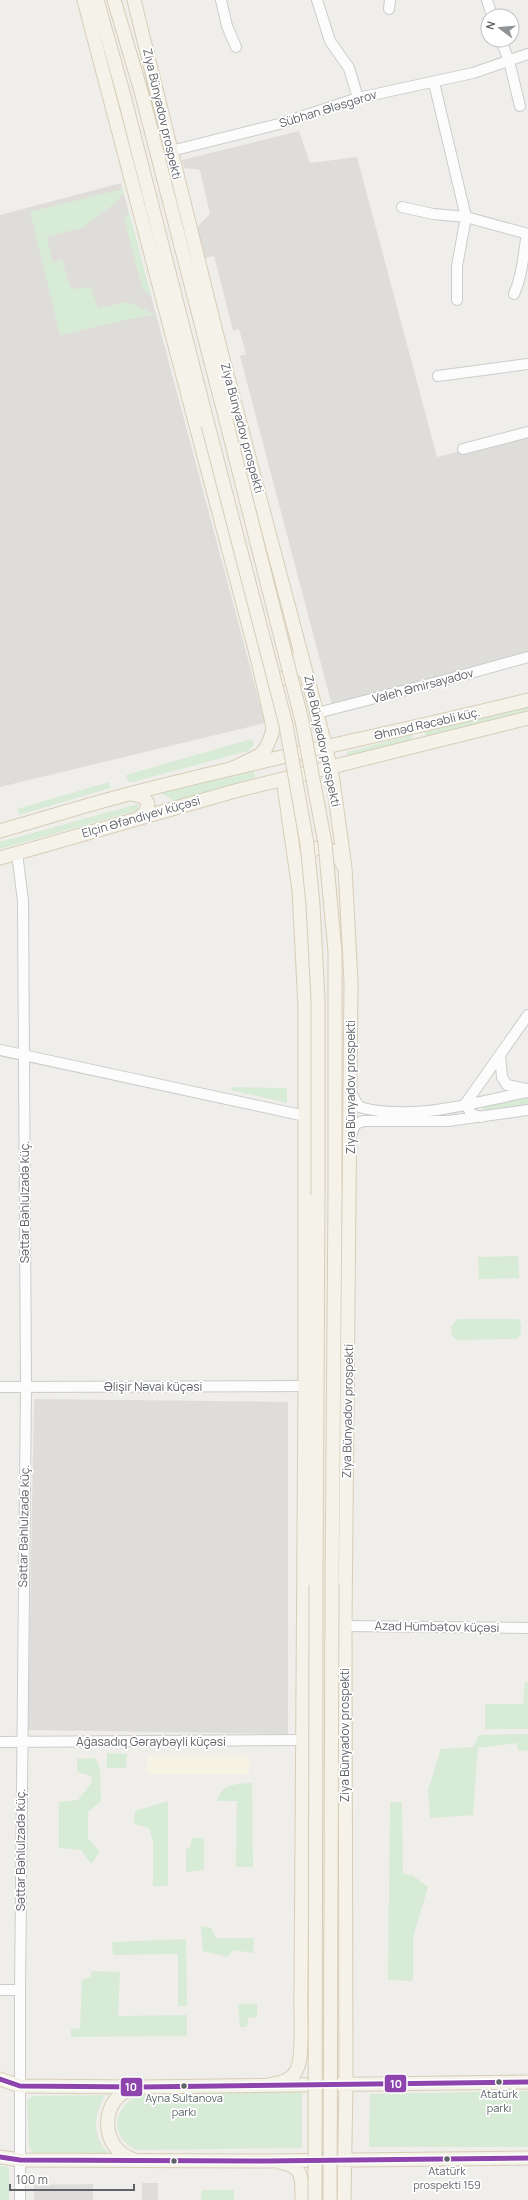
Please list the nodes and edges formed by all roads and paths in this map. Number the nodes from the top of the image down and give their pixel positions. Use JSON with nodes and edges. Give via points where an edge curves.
{"nodes":[{"id":1,"x":84,"y":0,"type":"edge"},
{"id":2,"x":97,"y":0,"type":"edge"},
{"id":3,"x":114,"y":0,"type":"edge"},
{"id":4,"x":134,"y":0,"type":"edge"},
{"id":5,"x":221,"y":0,"type":"edge"},
{"id":6,"x":317,"y":0,"type":"edge"},
{"id":7,"x":236,"y":47,"type":"dead end"},
{"id":8,"x":504,"y":48,"type":"edge"},
{"id":9,"x":528,"y":54,"type":"edge"},
{"id":10,"x":509,"y":61,"type":"junction"},
{"id":11,"x":434,"y":83,"type":"junction"},
{"id":12,"x":141,"y":91,"type":"junction"},
{"id":13,"x":124,"y":96,"type":"junction"},
{"id":14,"x":358,"y":98,"type":"junction"},
{"id":15,"x":520,"y":106,"type":"dead end"},
{"id":16,"x":171,"y":151,"type":"junction"},
{"id":17,"x":134,"y":193,"type":"junction"},
{"id":18,"x":402,"y":207,"type":"dead end"},
{"id":19,"x":466,"y":217,"type":"junction"},
{"id":20,"x":528,"y":234,"type":"edge"},
{"id":21,"x":192,"y":237,"type":"junction"},
{"id":22,"x":514,"y":294,"type":"dead end"},
{"id":23,"x":457,"y":300,"type":"dead end"},
{"id":24,"x":164,"y":302,"type":"junction"},
{"id":25,"x":209,"y":350,"type":"junction"},
{"id":26,"x":190,"y":352,"type":"junction"},
{"id":27,"x":528,"y":364,"type":"edge"},
{"id":28,"x":438,"y":376,"type":"dead end"},
{"id":29,"x":528,"y":432,"type":"edge"},
{"id":30,"x":463,"y":449,"type":"dead end"},
{"id":31,"x":300,"y":646,"type":"junction"},
{"id":32,"x":528,"y":657,"type":"edge"},
{"id":33,"x":258,"y":661,"type":"junction"},
{"id":34,"x":528,"y":700,"type":"edge"},
{"id":35,"x":318,"y":713,"type":"junction"},
{"id":36,"x":528,"y":718,"type":"edge"},
{"id":37,"x":414,"y":728,"type":"junction"},
{"id":38,"x":419,"y":746,"type":"junction"},
{"id":39,"x":326,"y":748,"type":"junction"},
{"id":40,"x":280,"y":758,"type":"joint"},
{"id":41,"x":233,"y":768,"type":"junction"},
{"id":42,"x":330,"y":768,"type":"junction"},
{"id":43,"x":284,"y":779,"type":"junction"},
{"id":44,"x":124,"y":795,"type":"junction"},
{"id":45,"x":139,"y":818,"type":"junction"},
{"id":46,"x":0,"y":830,"type":"edge"},
{"id":47,"x":18,"y":853,"type":"junction"},
{"id":48,"x":0,"y":858,"type":"edge"},
{"id":49,"x":345,"y":868,"type":"junction"},
{"id":50,"x":298,"y":882,"type":"junction"},
{"id":51,"x":528,"y":1015,"type":"edge"},
{"id":52,"x":0,"y":1050,"type":"edge"},
{"id":53,"x":500,"y":1055,"type":"junction"},
{"id":54,"x":25,"y":1056,"type":"junction"},
{"id":55,"x":528,"y":1090,"type":"edge"},
{"id":56,"x":351,"y":1093,"type":"junction"},
{"id":57,"x":466,"y":1103,"type":"junction"},
{"id":58,"x":528,"y":1110,"type":"edge"},
{"id":59,"x":306,"y":1116,"type":"junction"},
{"id":60,"x":483,"y":1117,"type":"junction"},
{"id":61,"x":351,"y":1136,"type":"junction"},
{"id":62,"x":318,"y":1232,"type":"junction"},
{"id":63,"x":336,"y":1234,"type":"junction"},
{"id":64,"x":305,"y":1386,"type":"junction"},
{"id":65,"x":0,"y":1387,"type":"edge"},
{"id":66,"x":26,"y":1387,"type":"junction"},
{"id":67,"x":348,"y":1388,"type":"junction"},
{"id":68,"x":317,"y":1492,"type":"junction"},
{"id":69,"x":333,"y":1492,"type":"junction"},
{"id":70,"x":345,"y":1626,"type":"junction"},
{"id":71,"x":528,"y":1628,"type":"edge"},
{"id":72,"x":302,"y":1740,"type":"junction"},
{"id":73,"x":0,"y":1742,"type":"edge"},
{"id":74,"x":21,"y":1742,"type":"junction"},
{"id":75,"x":345,"y":1985,"type":"junction"},
{"id":76,"x":0,"y":1990,"type":"edge"},
{"id":77,"x":20,"y":1990,"type":"junction"},
{"id":78,"x":301,"y":1991,"type":"junction"},
{"id":79,"x":0,"y":2079,"type":"edge"},
{"id":80,"x":528,"y":2082,"type":"edge"},
{"id":81,"x":346,"y":2084,"type":"junction"},
{"id":82,"x":268,"y":2085,"type":"junction"},
{"id":83,"x":20,"y":2086,"type":"junction"},
{"id":84,"x":141,"y":2087,"type":"junction"},
{"id":85,"x":0,"y":2157,"type":"edge"},
{"id":86,"x":387,"y":2158,"type":"junction"},
{"id":87,"x":528,"y":2158,"type":"edge"},
{"id":88,"x":345,"y":2159,"type":"junction"},
{"id":89,"x":20,"y":2160,"type":"junction"},
{"id":90,"x":142,"y":2161,"type":"junction"},
{"id":91,"x":264,"y":2161,"type":"junction"},
{"id":92,"x":345,"y":2178,"type":"junction"},
{"id":93,"x":20,"y":2200,"type":"edge"},
{"id":94,"x":302,"y":2200,"type":"edge"},
{"id":95,"x":315,"y":2200,"type":"edge"},
{"id":96,"x":330,"y":2200,"type":"edge"},
{"id":97,"x":344,"y":2200,"type":"edge"}],
"edges":[{"from":1,"to":17,"type":"main road"},
{"from":2,"to":13,"type":"main road"},
{"from":3,"to":12,"type":"main road","name":"Ziya Bünyadov prospekti"},
{"from":4,"to":16,"type":"main road","name":"Ziya Bünyadov prospekti"},
{"from":5,"to":7,"type":"street","via":[[227,26]]},
{"from":6,"to":14,"type":"street","via":[[330,41],[349,68]]},
{"from":8,"to":10,"type":"street"},
{"from":9,"to":10,"type":"street","name":"Sübhan Ələsgərov"},
{"from":10,"to":11,"type":"street","name":"Sübhan Ələsgərov"},
{"from":10,"to":15,"type":"street"},
{"from":11,"to":14,"type":"street","name":"Sübhan Ələsgərov"},
{"from":11,"to":19,"type":"street"},
{"from":12,"to":16,"type":"main road"},
{"from":12,"to":25,"type":"main road","name":"Ziya Bünyadov prospekti"},
{"from":13,"to":17,"type":"main road"},
{"from":13,"to":26,"type":"main road"},
{"from":14,"to":16,"type":"street","name":"Sübhan Ələsgərov","via":[[279,124]]},
{"from":16,"to":21,"type":"main road","name":"Ziya Bünyadov prospekti"},
{"from":17,"to":24,"type":"main road"},
{"from":18,"to":19,"type":"street","via":[[433,214]]},
{"from":19,"to":20,"type":"street"},
{"from":19,"to":23,"type":"street","via":[[457,266]]},
{"from":20,"to":22,"type":"street","via":[[522,271]]},
{"from":21,"to":25,"type":"main road"},
{"from":21,"to":31,"type":"main road","name":"Ziya Bünyadov prospekti"},
{"from":24,"to":26,"type":"main road"},
{"from":24,"to":33,"type":"main road"},
{"from":25,"to":63,"type":"main road","name":"Ziya Bünyadov prospekti","bridge":true,"via":[[302,721],[325,842],[335,966]]},
{"from":26,"to":62,"type":"main road","bridge":true,"via":[[286,726],[307,844],[318,992]]},
{"from":27,"to":28,"type":"street"},
{"from":29,"to":30,"type":"street"},
{"from":31,"to":33,"type":"main road","via":[[298,669],[288,678],[270,677]]},
{"from":31,"to":35,"type":"main road","name":"Ziya Bünyadov prospekti"},
{"from":32,"to":35,"type":"street","name":"Valeh Əmirsayadov"},
{"from":33,"to":41,"type":"main road","via":[[273,727],[270,740],[260,755]]},
{"from":34,"to":37,"type":"main road","name":"Əhməd Rəcəbli küç."},
{"from":35,"to":39,"type":"main road","name":"Ziya Bünyadov prospekti"},
{"from":36,"to":38,"type":"main road","name":"Əhməd Rəcəbli küç."},
{"from":37,"to":38,"type":"main road"},
{"from":37,"to":39,"type":"main road","name":"Əhməd Rəcəbli küç."},
{"from":38,"to":42,"type":"main road","name":"Əhməd Rəcəbli küç."},
{"from":39,"to":40,"type":"main road","name":"Əhməd Rəcəbli küç."},
{"from":39,"to":42,"type":"main road","name":"Ziya Bünyadov prospekti"},
{"from":40,"to":41,"type":"main road","name":"Elçin Əfəndiyev küçəsi"},
{"from":41,"to":44,"type":"main road","name":"Elçin Əfəndiyev küçəsi"},
{"from":42,"to":43,"type":"main road","name":"Əhməd Rəcəbli küç."},
{"from":42,"to":49,"type":"main road","name":"Ziya Bünyadov prospekti"},
{"from":43,"to":45,"type":"main road","name":"Elçin Əfəndiyev küçəsi"},
{"from":43,"to":50,"type":"main road"},
{"from":44,"to":45,"type":"main road","via":[[137,794],[147,800],[148,808]]},
{"from":44,"to":46,"type":"main road","name":"Elçin Əfəndiyev küçəsi"},
{"from":45,"to":47,"type":"main road","name":"Elçin Əfəndiyev küçəsi"},
{"from":47,"to":48,"type":"main road","name":"Elçin Əfəndiyev küçəsi"},
{"from":47,"to":54,"type":"street","name":"Səttar Bəhlulzadə küç.","via":[[23,901]]},
{"from":49,"to":50,"type":"main road","via":[[335,852],[317,848],[306,854],[302,861]]},
{"from":49,"to":56,"type":"main road","name":"Ziya Bünyadov prospekti","via":[[351,951]]},
{"from":50,"to":59,"type":"main road","via":[[304,982]]},
{"from":51,"to":53,"type":"street"},
{"from":52,"to":54,"type":"street"},
{"from":53,"to":55,"type":"street","via":[[502,1077],[507,1085]]},
{"from":53,"to":57,"type":"street"},
{"from":54,"to":59,"type":"street"},
{"from":54,"to":66,"type":"street","name":"Səttar Bəhlulzadə küç."},
{"from":55,"to":57,"type":"street"},
{"from":56,"to":57,"type":"street","via":[[359,1107],[371,1110],[441,1111]]},
{"from":56,"to":61,"type":"main road","name":"Ziya Bünyadov prospekti"},
{"from":57,"to":60,"type":"street","via":[[471,1114]]},
{"from":58,"to":60,"type":"street"},
{"from":59,"to":64,"type":"main road"},
{"from":60,"to":61,"type":"street","via":[[448,1121],[364,1121],[355,1124]]},
{"from":61,"to":67,"type":"main road","name":"Ziya Bünyadov prospekti"},
{"from":62,"to":64,"type":"main road"},
{"from":62,"to":68,"type":"main road"},
{"from":63,"to":67,"type":"main road"},
{"from":63,"to":69,"type":"main road","name":"Ziya Bünyadov prospekti"},
{"from":64,"to":66,"type":"street","name":"Əlişir Nəvai küçəsi"},
{"from":64,"to":68,"type":"main road"},
{"from":64,"to":72,"type":"main road"},
{"from":65,"to":66,"type":"street","name":"Əlişir Nəvai küçəsi"},
{"from":66,"to":74,"type":"street","name":"Səttar Bəhlulzadə küç."},
{"from":67,"to":69,"type":"main road"},
{"from":67,"to":70,"type":"main road","name":"Ziya Bünyadov prospekti"},
{"from":68,"to":95,"type":"main road","bridge":true},
{"from":69,"to":96,"type":"main road","name":"Ziya Bünyadov prospekti","bridge":true},
{"from":70,"to":71,"type":"street","name":"Azad Hümbətov küçəsi"},
{"from":70,"to":75,"type":"main road","name":"Ziya Bünyadov prospekti"},
{"from":72,"to":74,"type":"street","name":"Ağasadıq Gəraybəyli küçəsi"},
{"from":72,"to":78,"type":"main road"},
{"from":73,"to":74,"type":"street","name":"Ağasadıq Gəraybəyli küçəsi"},
{"from":74,"to":77,"type":"street","name":"Səttar Bəhlulzadə küç."},
{"from":75,"to":78,"type":"main road","via":[[340,2006],[336,2011],[325,2014],[312,2011]]},
{"from":75,"to":81,"type":"main road","name":"Ziya Bünyadov prospekti"},
{"from":76,"to":77,"type":"street"},
{"from":77,"to":83,"type":"street","name":"Səttar Bəhlulzadə küç."},
{"from":78,"to":82,"type":"main road","via":[[300,2058],[297,2070],[288,2080]]},
{"from":79,"to":83,"type":"main road"},
{"from":80,"to":81,"type":"main road"},
{"from":81,"to":82,"type":"main road"},
{"from":81,"to":88,"type":"main road","name":"Ziya Bünyadov prospekti"},
{"from":82,"to":84,"type":"main road"},
{"from":83,"to":84,"type":"main road"},
{"from":83,"to":89,"type":"street","name":"Səttar Bəhlulzadə küç."},
{"from":84,"to":90,"type":"main road","via":[[125,2092],[114,2102],[106,2125],[109,2137],[116,2148],[126,2157]]},
{"from":85,"to":89,"type":"main road"},
{"from":86,"to":87,"type":"main road"},
{"from":86,"to":88,"type":"main road"},
{"from":86,"to":92,"type":"main road","via":[[362,2163],[354,2167]]},
{"from":88,"to":91,"type":"main road"},
{"from":88,"to":92,"type":"main road","name":"Ziya Bünyadov prospekti"},
{"from":89,"to":90,"type":"main road"},
{"from":89,"to":93,"type":"street","name":"Səttar Bəhlulzadə küç."},
{"from":90,"to":91,"type":"main road"},
{"from":91,"to":94,"type":"main road","via":[[286,2163],[296,2167],[301,2176]]},
{"from":92,"to":97,"type":"main road","name":"Ziya Bünyadov prospekti"}]}
